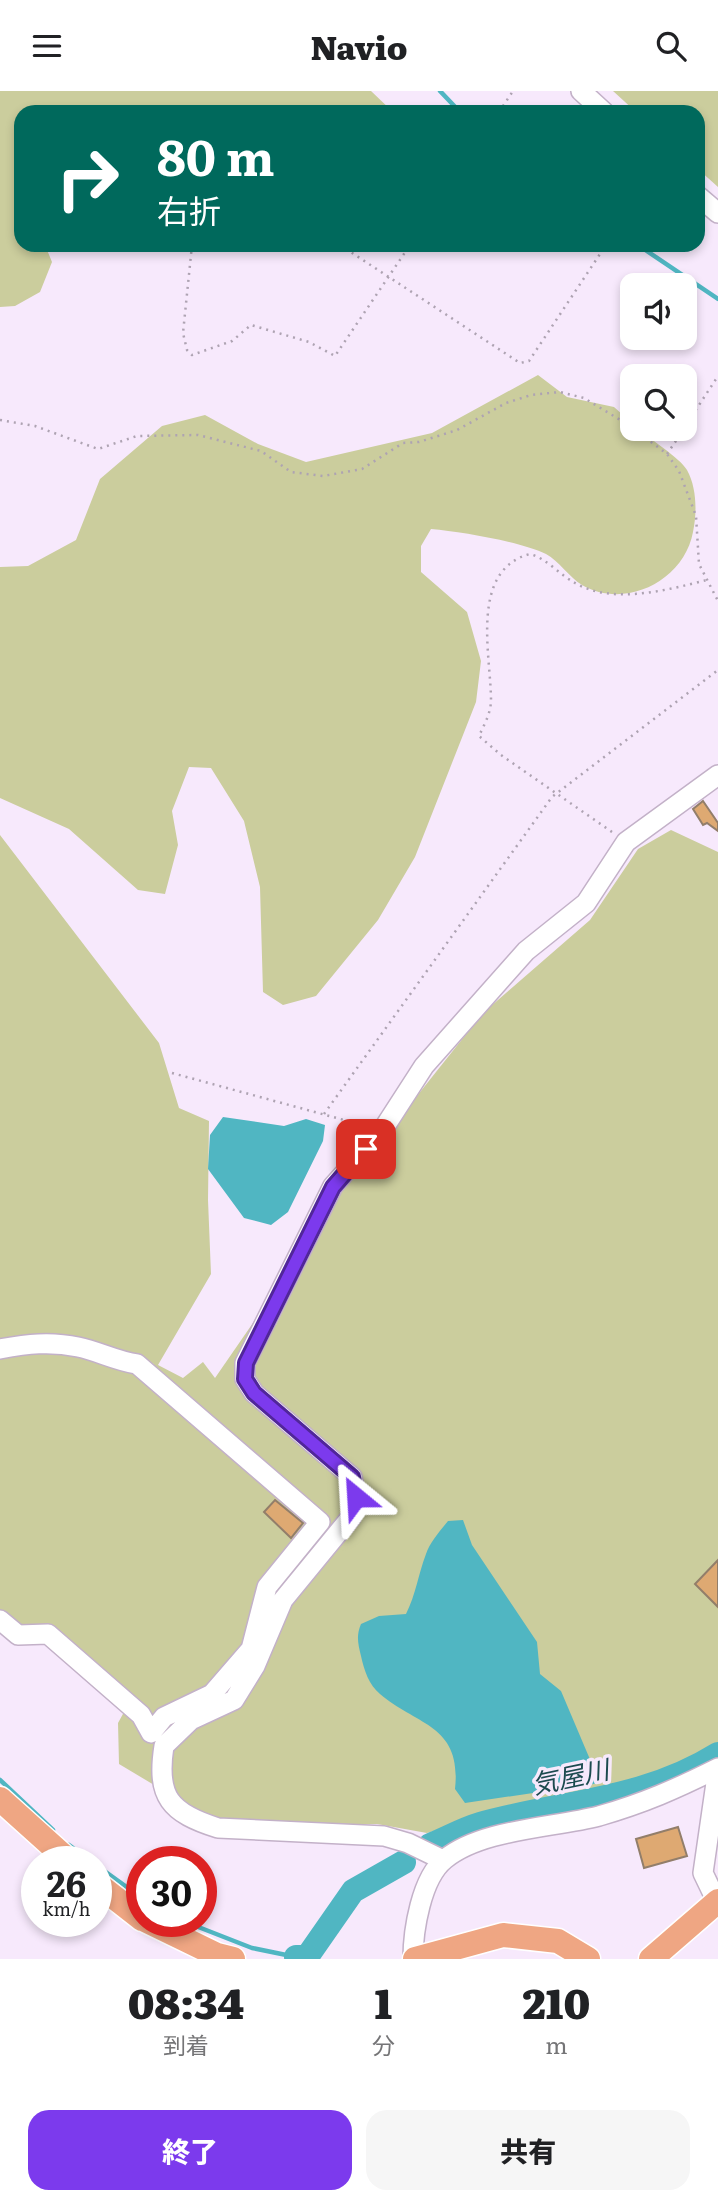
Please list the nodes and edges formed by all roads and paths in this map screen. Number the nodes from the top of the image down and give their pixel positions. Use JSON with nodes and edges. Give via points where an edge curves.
{"nodes":[{"id":1,"x":581,"y":91,"type":"edge"},
{"id":2,"x":596,"y":105,"type":"edge"},
{"id":3,"x":191,"y":252,"type":"edge"},
{"id":4,"x":350,"y":252,"type":"edge"},
{"id":5,"x":405,"y":252,"type":"edge"},
{"id":6,"x":601,"y":252,"type":"edge"},
{"id":7,"x":388,"y":277,"type":"junction"},
{"id":8,"x":718,"y":376,"type":"edge"},
{"id":9,"x":697,"y":408,"type":"edge"},
{"id":10,"x":0,"y":420,"type":"edge"},
{"id":11,"x":620,"y":420,"type":"edge"},
{"id":12,"x":650,"y":441,"type":"edge"},
{"id":13,"x":676,"y":441,"type":"edge"},
{"id":14,"x":667,"y":454,"type":"junction"},
{"id":15,"x":707,"y":580,"type":"junction"},
{"id":16,"x":718,"y":601,"type":"edge"},
{"id":17,"x":718,"y":670,"type":"edge"},
{"id":18,"x":718,"y":775,"type":"edge"},
{"id":19,"x":557,"y":794,"type":"junction"},
{"id":20,"x":626,"y":842,"type":"junction"},
{"id":21,"x":173,"y":1073,"type":"dead end"},
{"id":22,"x":324,"y":1114,"type":"junction"},
{"id":23,"x":382,"y":1131,"type":"junction"},
{"id":24,"x":0,"y":1349,"type":"edge"},
{"id":25,"x":0,"y":1620,"type":"edge"},
{"id":26,"x":718,"y":1769,"type":"edge"},
{"id":27,"x":0,"y":1799,"type":"edge"},
{"id":28,"x":52,"y":1846,"type":"edge"},
{"id":29,"x":443,"y":1860,"type":"junction"},
{"id":30,"x":112,"y":1896,"type":"edge"},
{"id":31,"x":718,"y":1902,"type":"edge"},
{"id":32,"x":126,"y":1906,"type":"edge"},
{"id":33,"x":180,"y":1937,"type":"edge"},
{"id":34,"x":233,"y":1959,"type":"edge"},
{"id":35,"x":414,"y":1959,"type":"edge"},
{"id":36,"x":588,"y":1959,"type":"edge"},
{"id":37,"x":651,"y":1959,"type":"edge"}],
"edges":[{"from":1,"to":2,"type":"street"},
{"from":3,"to":7,"type":"path","via":[[183,333],[192,355],[232,341],[251,325],[309,342],[335,356]]},
{"from":4,"to":7,"type":"path"},
{"from":5,"to":7,"type":"path"},
{"from":6,"to":7,"type":"path","via":[[529,361],[520,363]]},
{"from":8,"to":9,"type":"path"},
{"from":10,"to":11,"type":"path","via":[[35,426],[98,449],[137,436],[198,435],[261,451],[291,472],[323,476],[362,469],[403,443],[419,443],[457,430],[531,395],[560,392],[584,398]]},
{"from":12,"to":14,"type":"path"},
{"from":13,"to":14,"type":"path"},
{"from":14,"to":15,"type":"path","via":[[679,471],[696,516],[699,564]]},
{"from":15,"to":16,"type":"path"},
{"from":15,"to":19,"type":"path","via":[[675,588],[606,594],[576,584],[530,554],[501,574],[488,608],[491,699],[479,736]]},
{"from":17,"to":19,"type":"path"},
{"from":18,"to":20,"type":"street"},
{"from":19,"to":20,"type":"path"},
{"from":19,"to":22,"type":"path"},
{"from":20,"to":23,"type":"street","via":[[586,903],[526,951],[425,1066]]},
{"from":21,"to":22,"type":"path"},
{"from":22,"to":23,"type":"path"},
{"from":23,"to":29,"type":"street","via":[[333,1187],[246,1363],[245,1379],[254,1393],[352,1477],[356,1497],[351,1517],[283,1600],[255,1666],[234,1700],[191,1720],[164,1746],[161,1783],[169,1803],[192,1820],[218,1828],[384,1836]]},
{"from":24,"to":25,"type":"street","via":[[41,1342],[79,1347],[137,1364],[320,1522],[267,1587],[251,1649],[212,1694],[164,1717],[150,1733],[141,1714],[48,1634],[18,1635]]},
{"from":26,"to":29,"type":"street","via":[[655,1799],[595,1817],[474,1842]]},
{"from":26,"to":31,"type":"street","via":[[703,1873]]},
{"from":27,"to":28,"type":"main road"},
{"from":29,"to":35,"type":"street","via":[[420,1902],[413,1933]]},
{"from":30,"to":32,"type":"main road"},
{"from":31,"to":37,"type":"main road"},
{"from":33,"to":34,"type":"main road"},
{"from":35,"to":36,"type":"main road","via":[[503,1935],[558,1941]]}]}
